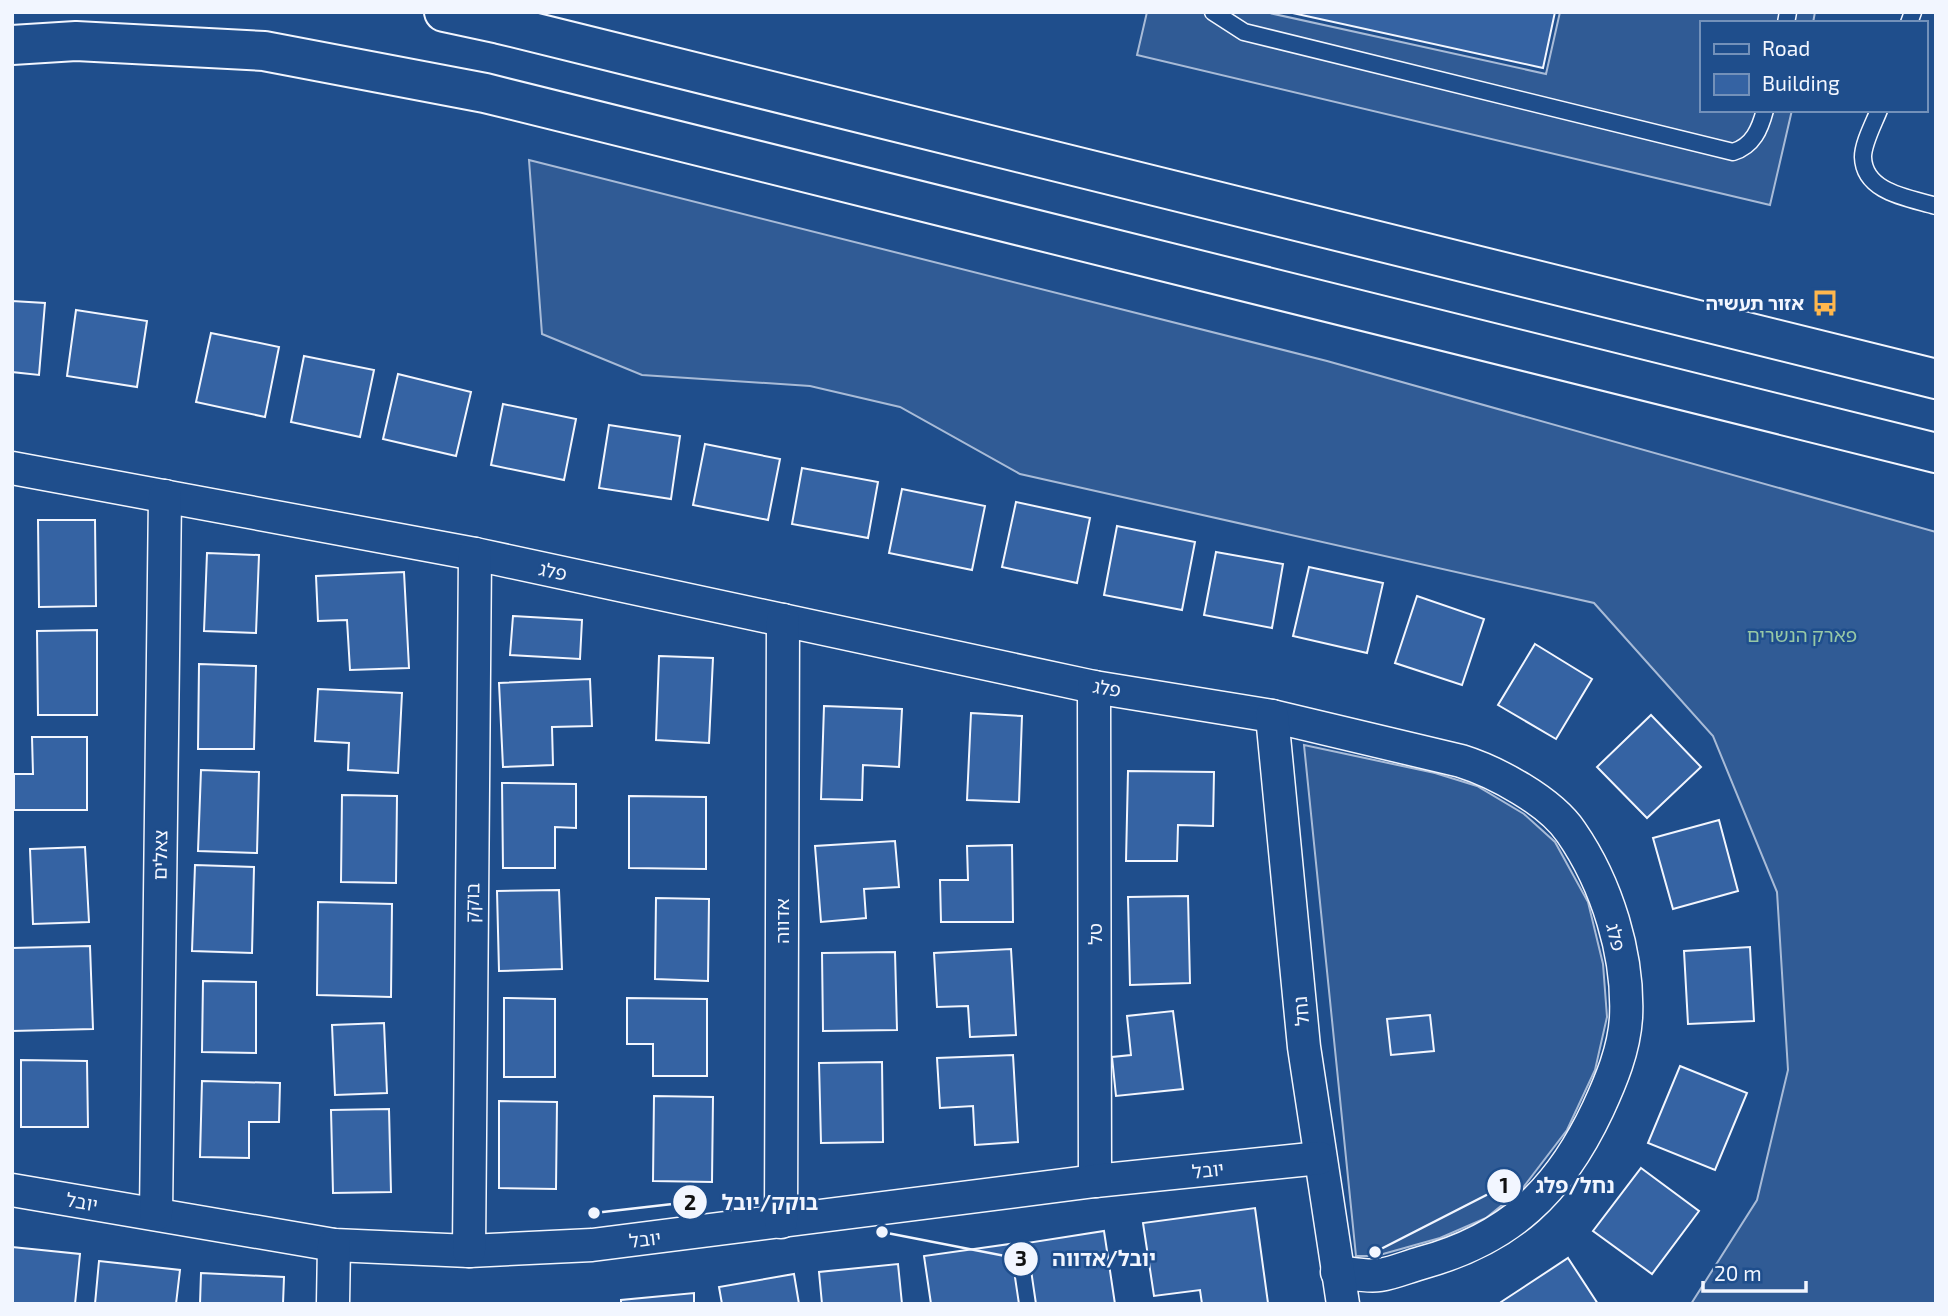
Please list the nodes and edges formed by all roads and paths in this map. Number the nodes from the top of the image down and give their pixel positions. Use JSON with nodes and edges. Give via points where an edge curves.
{"nodes":[{"id":1,"x":444,"y":12,"type":"edge"},
{"id":2,"x":1213,"y":12,"type":"edge"},
{"id":3,"x":12,"y":45,"type":"edge"},
{"id":4,"x":1764,"y":112,"type":"edge"},
{"id":5,"x":1878,"y":112,"type":"edge"},
{"id":6,"x":1936,"y":206,"type":"edge"},
{"id":7,"x":1936,"y":379,"type":"edge"},
{"id":8,"x":1936,"y":453,"type":"edge"},
{"id":9,"x":12,"y":468,"type":"edge"},
{"id":10,"x":164,"y":496,"type":"junction"},
{"id":11,"x":475,"y":554,"type":"junction"},
{"id":12,"x":783,"y":620,"type":"junction"},
{"id":13,"x":1094,"y":687,"type":"junction"},
{"id":14,"x":1272,"y":716,"type":"junction"},
{"id":15,"x":1320,"y":1158,"type":"junction"},
{"id":16,"x":1095,"y":1181,"type":"junction"},
{"id":17,"x":12,"y":1190,"type":"edge"},
{"id":18,"x":156,"y":1214,"type":"junction"},
{"id":19,"x":781,"y":1222,"type":"junction"},
{"id":20,"x":334,"y":1245,"type":"junction"},
{"id":21,"x":469,"y":1251,"type":"junction"},
{"id":22,"x":1337,"y":1272,"type":"junction"},
{"id":23,"x":333,"y":1304,"type":"edge"},
{"id":24,"x":1343,"y":1304,"type":"edge"}],
"edges":[{"from":1,"to":7,"type":"highway"},
{"from":2,"to":4,"type":"lane","via":[[1244,32],[1734,152],[1745,149],[1752,140]]},
{"from":3,"to":8,"type":"highway","via":[[76,41],[264,51],[485,93]]},
{"from":5,"to":6,"type":"lane","via":[[1863,158],[1871,178],[1886,192]]},
{"from":9,"to":10,"type":"street","name":"פלג"},
{"from":10,"to":11,"type":"street","name":"פלג"},
{"from":10,"to":18,"type":"street","name":"צאלים"},
{"from":11,"to":12,"type":"street","name":"פלג"},
{"from":11,"to":21,"type":"street","name":"בוקק"},
{"from":12,"to":13,"type":"street","name":"פלג"},
{"from":12,"to":19,"type":"street","name":"אדווה"},
{"from":13,"to":14,"type":"street","name":"פלג"},
{"from":13,"to":16,"type":"street","name":"טל"},
{"from":14,"to":15,"type":"street","name":"נחל","via":[[1304,1047]]},
{"from":14,"to":22,"type":"street","name":"פלג","via":[[1461,761],[1535,799],[1570,830],[1600,884],[1621,961],[1626,1019],[1614,1076],[1584,1140],[1536,1202],[1497,1234],[1447,1256],[1378,1275]]},
{"from":15,"to":16,"type":"street","name":"יובל"},
{"from":15,"to":22,"type":"street","name":"נחל"},
{"from":16,"to":19,"type":"street","name":"יובל"},
{"from":17,"to":18,"type":"street","name":"יובל"},
{"from":18,"to":20,"type":"street","name":"יובל"},
{"from":19,"to":21,"type":"street","name":"יובל","via":[[592,1245]]},
{"from":20,"to":21,"type":"street","name":"יובל"},
{"from":20,"to":23,"type":"street"},
{"from":22,"to":24,"type":"street","name":"נחל"}]}
